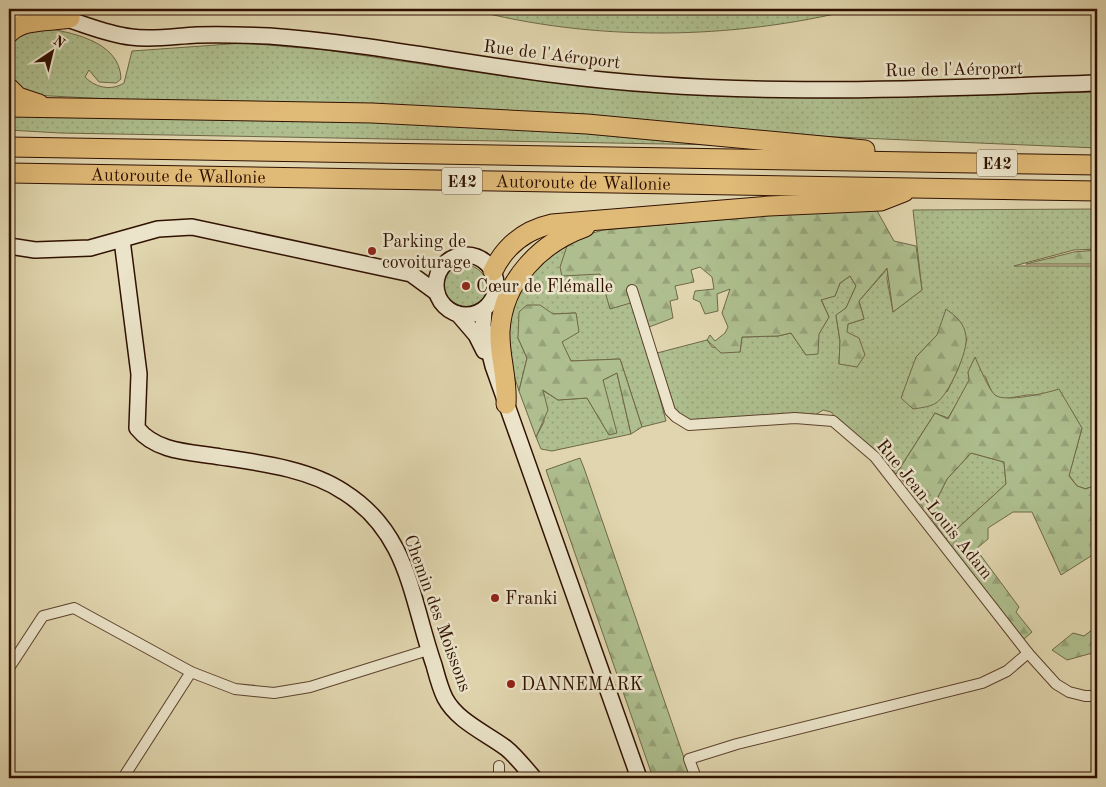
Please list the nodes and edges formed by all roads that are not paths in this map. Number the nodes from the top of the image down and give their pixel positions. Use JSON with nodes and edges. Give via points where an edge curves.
{"nodes":[{"id":1,"x":9,"y":13,"type":"edge"},
{"id":2,"x":70,"y":18,"type":"junction"},
{"id":3,"x":9,"y":33,"type":"edge"},
{"id":4,"x":1097,"y":83,"type":"edge"},
{"id":5,"x":9,"y":88,"type":"edge"},
{"id":6,"x":9,"y":107,"type":"edge"},
{"id":7,"x":54,"y":109,"type":"junction"},
{"id":8,"x":9,"y":147,"type":"edge"},
{"id":9,"x":896,"y":161,"type":"junction"},
{"id":10,"x":1097,"y":165,"type":"edge"},
{"id":11,"x":9,"y":173,"type":"edge"},
{"id":12,"x":915,"y":188,"type":"junction"},
{"id":13,"x":1097,"y":192,"type":"edge"},
{"id":14,"x":615,"y":219,"type":"junction"},
{"id":15,"x":122,"y":240,"type":"junction"},
{"id":16,"x":10,"y":247,"type":"edge"},
{"id":17,"x":440,"y":270,"type":"junction"},
{"id":18,"x":493,"y":271,"type":"junction"},
{"id":19,"x":411,"y":274,"type":"junction"},
{"id":20,"x":632,"y":290,"type":"dead end"},
{"id":21,"x":437,"y":293,"type":"junction"},
{"id":22,"x":484,"y":310,"type":"junction"},
{"id":23,"x":458,"y":314,"type":"junction"},
{"id":24,"x":492,"y":366,"type":"junction"},
{"id":25,"x":506,"y":404,"type":"junction"},
{"id":26,"x":428,"y":650,"type":"junction"},
{"id":27,"x":1028,"y":653,"type":"junction"},
{"id":28,"x":9,"y":668,"type":"edge"},
{"id":29,"x":191,"y":672,"type":"junction"},
{"id":30,"x":1097,"y":696,"type":"edge"},
{"id":31,"x":500,"y":766,"type":"dead end"},
{"id":32,"x":123,"y":778,"type":"edge"},
{"id":33,"x":499,"y":778,"type":"edge"},
{"id":34,"x":534,"y":778,"type":"edge"},
{"id":35,"x":639,"y":778,"type":"edge"},
{"id":36,"x":696,"y":778,"type":"edge"}],
"edges":[{"from":1,"to":2,"type":"street","name":"Rue de l'Aéroport","via":[[34,11]]},
{"from":2,"to":3,"type":"highway","via":[[34,22]]},
{"from":2,"to":4,"type":"street","name":"Rue de l'Aéroport","via":[[132,38],[202,35],[276,37],[562,76],[715,88],[828,90]]},
{"from":5,"to":7,"type":"highway","via":[[18,97]]},
{"from":6,"to":7,"type":"highway"},
{"from":7,"to":9,"type":"highway","via":[[304,111],[587,124],[874,150]]},
{"from":8,"to":9,"type":"highway","name":"Autoroute de Wallonie","number":"E42"},
{"from":9,"to":10,"type":"highway","name":"Autoroute de Wallonie","number":"E42"},
{"from":11,"to":12,"type":"highway","name":"Autoroute de Wallonie","number":"E42"},
{"from":12,"to":13,"type":"highway","name":"Autoroute de Wallonie","number":"E42"},
{"from":12,"to":14,"type":"highway","via":[[881,201],[769,206]]},
{"from":14,"to":18,"type":"highway","via":[[536,227],[510,246]]},
{"from":14,"to":25,"type":"highway","via":[[589,225],[556,240],[533,258],[509,292],[500,331],[508,386]]},
{"from":15,"to":16,"type":"street","via":[[67,250]]},
{"from":15,"to":19,"type":"street","via":[[158,229],[192,227]]},
{"from":15,"to":26,"type":"street","name":"Chemin des Moissons","via":[[139,374],[137,428],[164,447],[315,478],[368,509],[400,553]]},
{"from":17,"to":18,"type":"street","via":[[454,257],[469,255],[483,260]]},
{"from":17,"to":19,"type":"street"},
{"from":17,"to":21,"type":"street","via":[[436,280]]},
{"from":18,"to":22,"type":"street","via":[[496,292]]},
{"from":19,"to":21,"type":"street"},
{"from":20,"to":27,"type":"street","name":"Rue Jean-Louis Adam","via":[[670,411],[689,425],[796,418],[833,421],[876,457]]},
{"from":21,"to":23,"type":"street","via":[[443,305]]},
{"from":22,"to":23,"type":"street","via":[[471,315]]},
{"from":22,"to":24,"type":"street","via":[[483,326]]},
{"from":23,"to":24,"type":"street","via":[[476,335]]},
{"from":24,"to":25,"type":"street"},
{"from":25,"to":35,"type":"street"},
{"from":26,"to":29,"type":"street","via":[[310,687],[274,692],[234,689]]},
{"from":26,"to":34,"type":"street","name":"Chemin des Moissons","via":[[445,698],[465,720],[508,749]]},
{"from":27,"to":30,"type":"street","name":"Rue Jean-Louis Adam","via":[[1056,684],[1069,692]]},
{"from":27,"to":36,"type":"street","via":[[1007,671],[982,683],[689,759]]},
{"from":28,"to":29,"type":"street","via":[[43,616],[74,608]]},
{"from":29,"to":32,"type":"street"},
{"from":31,"to":33,"type":"street"}]}
